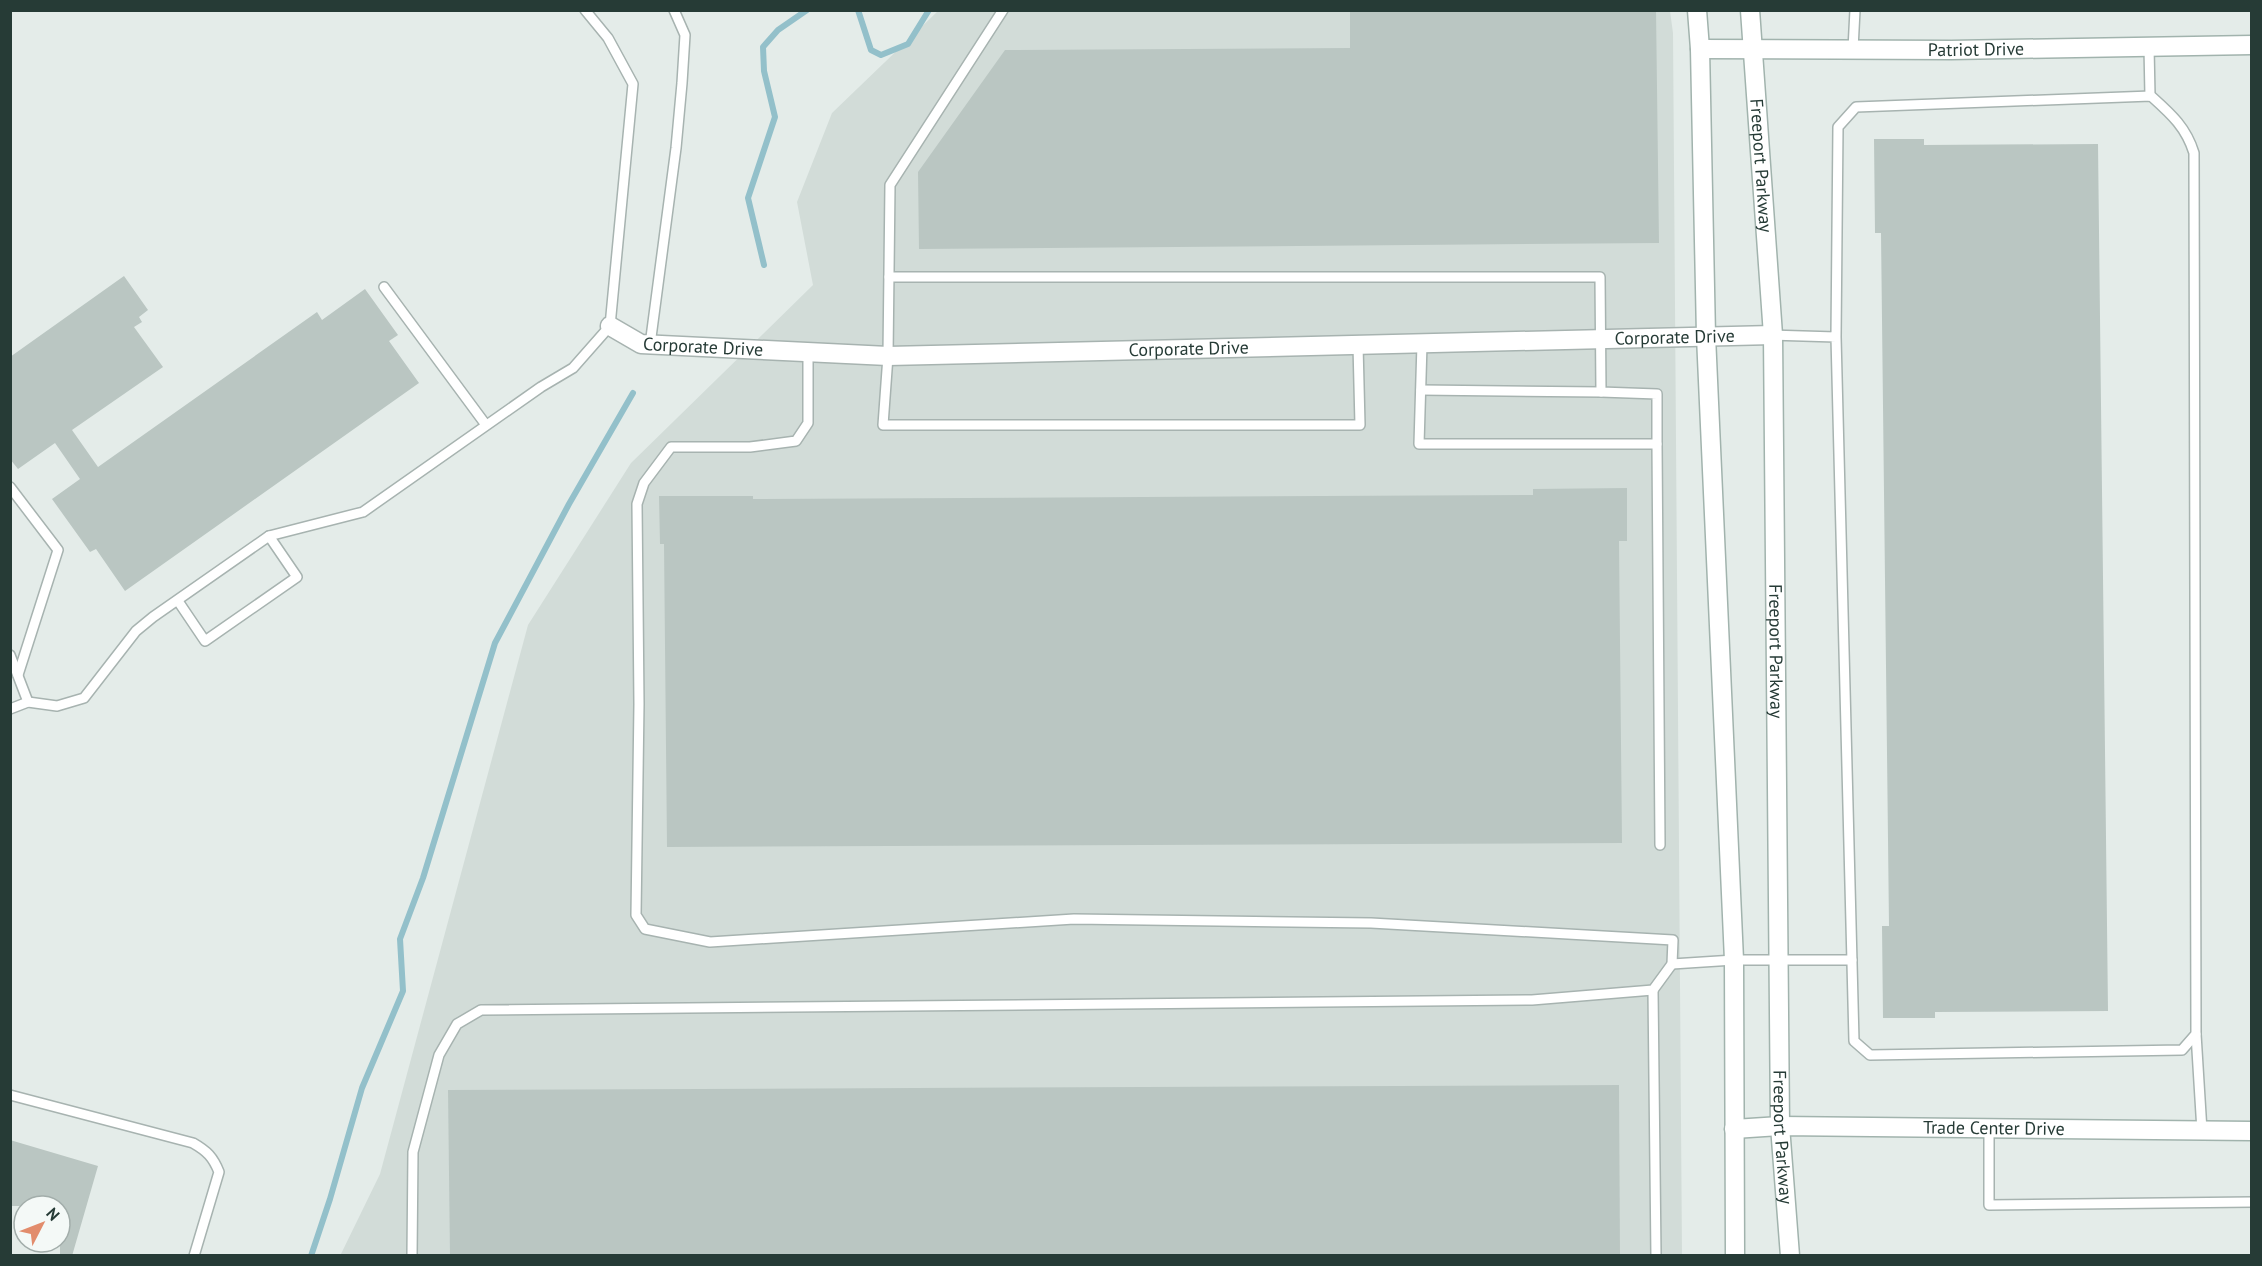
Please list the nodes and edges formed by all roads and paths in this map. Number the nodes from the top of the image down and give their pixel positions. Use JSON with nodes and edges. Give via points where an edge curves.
{"nodes":[{"id":1,"x":585,"y":10,"type":"edge"},
{"id":2,"x":674,"y":10,"type":"edge"},
{"id":3,"x":1003,"y":10,"type":"edge"},
{"id":4,"x":1697,"y":10,"type":"edge"},
{"id":5,"x":1750,"y":10,"type":"edge"},
{"id":6,"x":1855,"y":10,"type":"edge"},
{"id":7,"x":2252,"y":45,"type":"edge"},
{"id":8,"x":2150,"y":47,"type":"junction"},
{"id":9,"x":1754,"y":48,"type":"junction"},
{"id":10,"x":1700,"y":49,"type":"junction"},
{"id":11,"x":1853,"y":49,"type":"junction"},
{"id":12,"x":2150,"y":96,"type":"junction"},
{"id":13,"x":889,"y":277,"type":"junction"},
{"id":14,"x":384,"y":287,"type":"dead end"},
{"id":15,"x":610,"y":326,"type":"junction"},
{"id":16,"x":1773,"y":335,"type":"junction"},
{"id":17,"x":1706,"y":336,"type":"junction"},
{"id":18,"x":1836,"y":337,"type":"junction"},
{"id":19,"x":1599,"y":339,"type":"junction"},
{"id":20,"x":1422,"y":344,"type":"junction"},
{"id":21,"x":650,"y":345,"type":"junction"},
{"id":22,"x":1358,"y":345,"type":"junction"},
{"id":23,"x":808,"y":352,"type":"junction"},
{"id":24,"x":888,"y":356,"type":"junction"},
{"id":25,"x":1421,"y":390,"type":"junction"},
{"id":26,"x":1602,"y":392,"type":"junction"},
{"id":27,"x":486,"y":425,"type":"junction"},
{"id":28,"x":1656,"y":444,"type":"junction"},
{"id":29,"x":10,"y":487,"type":"edge"},
{"id":30,"x":269,"y":536,"type":"junction"},
{"id":31,"x":178,"y":601,"type":"junction"},
{"id":32,"x":10,"y":655,"type":"edge"},
{"id":33,"x":18,"y":675,"type":"junction"},
{"id":34,"x":28,"y":702,"type":"junction"},
{"id":35,"x":10,"y":710,"type":"edge"},
{"id":36,"x":1660,"y":845,"type":"dead end"},
{"id":37,"x":1734,"y":960,"type":"junction"},
{"id":38,"x":1778,"y":960,"type":"junction"},
{"id":39,"x":1852,"y":960,"type":"junction"},
{"id":40,"x":1672,"y":964,"type":"junction"},
{"id":41,"x":1653,"y":990,"type":"junction"},
{"id":42,"x":2196,"y":1034,"type":"junction"},
{"id":43,"x":10,"y":1095,"type":"edge"},
{"id":44,"x":1780,"y":1126,"type":"junction"},
{"id":45,"x":1989,"y":1128,"type":"junction"},
{"id":46,"x":1734,"y":1129,"type":"junction"},
{"id":47,"x":2202,"y":1131,"type":"junction"},
{"id":48,"x":2252,"y":1131,"type":"edge"},
{"id":49,"x":2252,"y":1202,"type":"edge"},
{"id":50,"x":194,"y":1256,"type":"edge"},
{"id":51,"x":412,"y":1256,"type":"edge"},
{"id":52,"x":1656,"y":1256,"type":"edge"},
{"id":53,"x":1735,"y":1256,"type":"edge"},
{"id":54,"x":1790,"y":1256,"type":"edge"}],
"edges":[{"from":1,"to":15,"type":"lane","via":[[608,38],[633,84]]},
{"from":2,"to":21,"type":"lane","via":[[685,34],[682,83]]},
{"from":3,"to":13,"type":"lane","via":[[890,185]]},
{"from":4,"to":10,"type":"main road"},
{"from":5,"to":9,"type":"main road","name":"Freeport Parkway"},
{"from":6,"to":11,"type":"lane"},
{"from":7,"to":8,"type":"main road","name":"Patriot Drive"},
{"from":8,"to":11,"type":"main road","name":"Patriot Drive"},
{"from":8,"to":12,"type":"lane"},
{"from":9,"to":10,"type":"main road","name":"Patriot Drive"},
{"from":9,"to":11,"type":"main road","name":"Patriot Drive"},
{"from":9,"to":16,"type":"main road","name":"Freeport Parkway"},
{"from":10,"to":17,"type":"main road"},
{"from":12,"to":18,"type":"lane","via":[[1856,106],[1838,127]]},
{"from":12,"to":42,"type":"lane","via":[[2188,136],[2194,153]]},
{"from":13,"to":19,"type":"lane","via":[[1600,277]]},
{"from":13,"to":24,"type":"lane"},
{"from":14,"to":27,"type":"lane"},
{"from":15,"to":21,"type":"main road","name":"Corporate Drive"},
{"from":15,"to":27,"type":"lane","via":[[573,368]]},
{"from":16,"to":17,"type":"main road","name":"Corporate Drive"},
{"from":16,"to":18,"type":"lane"},
{"from":16,"to":38,"type":"main road","name":"Freeport Parkway"},
{"from":17,"to":19,"type":"main road","name":"Corporate Drive"},
{"from":17,"to":37,"type":"main road"},
{"from":18,"to":39,"type":"lane"},
{"from":19,"to":20,"type":"main road","name":"Corporate Drive"},
{"from":19,"to":26,"type":"lane"},
{"from":20,"to":22,"type":"main road","name":"Corporate Drive"},
{"from":20,"to":25,"type":"lane"},
{"from":21,"to":23,"type":"main road","name":"Corporate Drive"},
{"from":22,"to":24,"type":"main road","name":"Corporate Drive"},
{"from":22,"to":24,"type":"lane","via":[[1360,425],[883,425]]},
{"from":23,"to":24,"type":"main road","name":"Corporate Drive"},
{"from":23,"to":40,"type":"lane","via":[[808,423],[796,441],[750,447],[671,447],[644,483],[637,504],[636,915],[645,929],[710,942],[1074,919],[1371,923],[1673,940]]},
{"from":25,"to":26,"type":"lane"},
{"from":25,"to":28,"type":"lane","via":[[1419,444]]},
{"from":26,"to":28,"type":"lane","via":[[1657,394]]},
{"from":27,"to":30,"type":"lane","via":[[363,512]]},
{"from":28,"to":36,"type":"lane"},
{"from":29,"to":33,"type":"lane","via":[[58,550]]},
{"from":30,"to":31,"type":"lane"},
{"from":30,"to":31,"type":"lane","via":[[297,577],[205,641]]},
{"from":31,"to":34,"type":"lane","via":[[136,631],[84,698],[57,706]]},
{"from":32,"to":33,"type":"lane"},
{"from":33,"to":34,"type":"lane"},
{"from":34,"to":35,"type":"lane"},
{"from":37,"to":38,"type":"lane"},
{"from":37,"to":40,"type":"lane"},
{"from":37,"to":46,"type":"main road"},
{"from":38,"to":39,"type":"lane"},
{"from":38,"to":44,"type":"main road","name":"Freeport Parkway"},
{"from":39,"to":42,"type":"lane","via":[[1854,1041],[1870,1055],[2182,1050]]},
{"from":40,"to":41,"type":"lane"},
{"from":41,"to":51,"type":"lane","via":[[1532,1000],[481,1010],[457,1024],[439,1055],[413,1152]]},
{"from":41,"to":52,"type":"lane"},
{"from":42,"to":47,"type":"lane"},
{"from":43,"to":50,"type":"lane","via":[[193,1143],[206,1151],[219,1172]]},
{"from":44,"to":45,"type":"main road","name":"Trade Center Drive"},
{"from":44,"to":46,"type":"main road","name":"Trade Center Drive"},
{"from":44,"to":54,"type":"main road","name":"Freeport Parkway"},
{"from":45,"to":47,"type":"main road","name":"Trade Center Drive"},
{"from":45,"to":49,"type":"lane","via":[[1989,1205]]},
{"from":46,"to":53,"type":"main road"},
{"from":47,"to":48,"type":"main road","name":"Trade Center Drive"}]}
